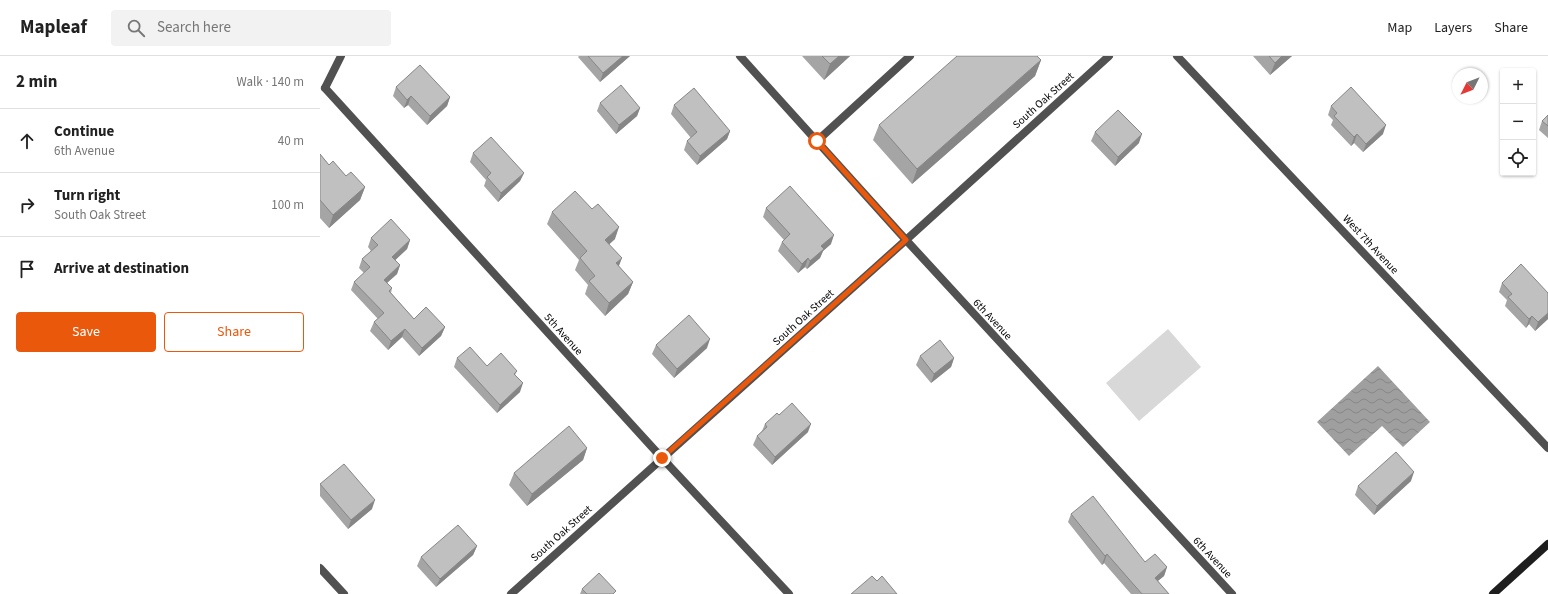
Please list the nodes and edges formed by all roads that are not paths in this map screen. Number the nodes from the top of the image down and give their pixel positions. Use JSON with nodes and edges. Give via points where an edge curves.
{"nodes":[{"id":1,"x":340,"y":56,"type":"edge"},
{"id":2,"x":740,"y":56,"type":"edge"},
{"id":3,"x":910,"y":56,"type":"edge"},
{"id":4,"x":1109,"y":56,"type":"edge"},
{"id":5,"x":1177,"y":56,"type":"edge"},
{"id":6,"x":817,"y":141,"type":"junction"},
{"id":7,"x":906,"y":240,"type":"junction"},
{"id":8,"x":1548,"y":448,"type":"edge"},
{"id":9,"x":662,"y":458,"type":"junction"},
{"id":10,"x":1548,"y":544,"type":"edge"},
{"id":11,"x":320,"y":568,"type":"edge"},
{"id":12,"x":344,"y":594,"type":"edge"},
{"id":13,"x":511,"y":594,"type":"edge"},
{"id":14,"x":789,"y":594,"type":"edge"},
{"id":15,"x":1232,"y":594,"type":"edge"},
{"id":16,"x":1493,"y":594,"type":"edge"}],
"edges":[{"from":1,"to":9,"type":"street","name":"5th Avenue","via":[[325,88]]},
{"from":2,"to":6,"type":"street","name":"6th Avenue"},
{"from":3,"to":6,"type":"street"},
{"from":4,"to":7,"type":"street","name":"South Oak Street"},
{"from":5,"to":8,"type":"street","name":"West 7th Avenue"},
{"from":6,"to":7,"type":"street","name":"6th Avenue"},
{"from":7,"to":9,"type":"street","name":"South Oak Street"},
{"from":7,"to":15,"type":"street","name":"6th Avenue"},
{"from":9,"to":13,"type":"street","name":"South Oak Street"},
{"from":9,"to":14,"type":"street","name":"5th Avenue"},
{"from":10,"to":16,"type":"street"},
{"from":11,"to":12,"type":"street"}]}
